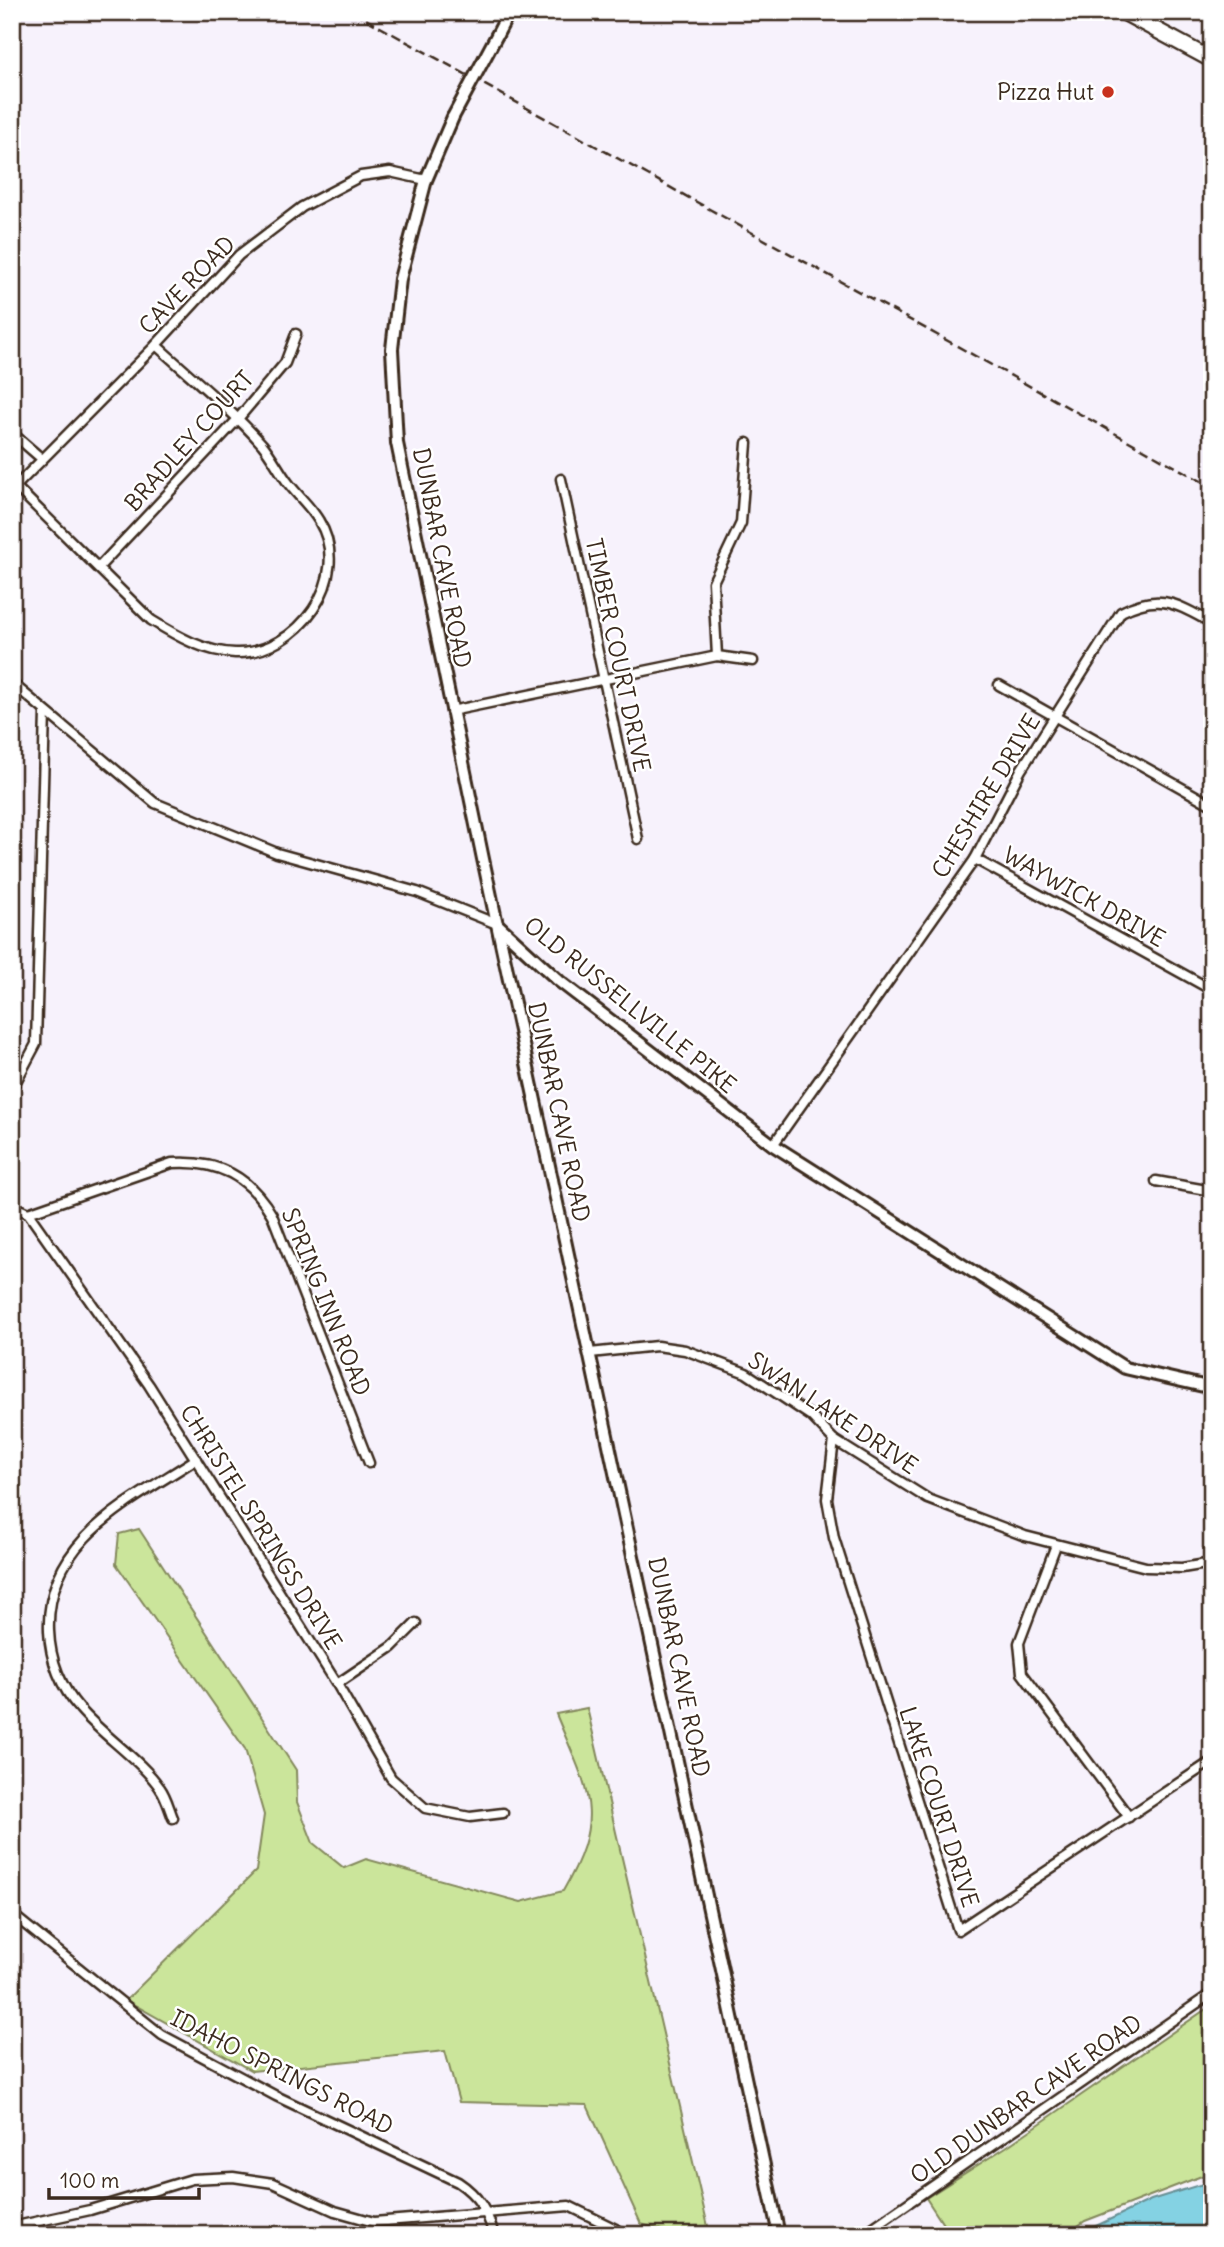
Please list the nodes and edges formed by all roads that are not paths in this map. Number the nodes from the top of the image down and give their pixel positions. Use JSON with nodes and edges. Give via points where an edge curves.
{"nodes":[{"id":1,"x":509,"y":12,"type":"edge"},
{"id":2,"x":1123,"y":12,"type":"edge"},
{"id":3,"x":1212,"y":60,"type":"edge"},
{"id":4,"x":426,"y":180,"type":"junction"},
{"id":5,"x":296,"y":334,"type":"dead end"},
{"id":6,"x":156,"y":345,"type":"junction"},
{"id":7,"x":237,"y":420,"type":"junction"},
{"id":8,"x":12,"y":433,"type":"edge"},
{"id":9,"x":747,"y":443,"type":"dead end"},
{"id":10,"x":42,"y":459,"type":"junction"},
{"id":11,"x":561,"y":479,"type":"dead end"},
{"id":12,"x":14,"y":489,"type":"edge"},
{"id":13,"x":99,"y":567,"type":"junction"},
{"id":14,"x":1212,"y":623,"type":"edge"},
{"id":15,"x":717,"y":656,"type":"junction"},
{"id":16,"x":753,"y":661,"type":"dead end"},
{"id":17,"x":603,"y":677,"type":"junction"},
{"id":18,"x":12,"y":683,"type":"edge"},
{"id":19,"x":999,"y":685,"type":"dead end"},
{"id":20,"x":451,"y":710,"type":"junction"},
{"id":21,"x":45,"y":712,"type":"junction"},
{"id":22,"x":1056,"y":715,"type":"junction"},
{"id":23,"x":1212,"y":805,"type":"edge"},
{"id":24,"x":638,"y":839,"type":"dead end"},
{"id":25,"x":975,"y":859,"type":"junction"},
{"id":26,"x":497,"y":924,"type":"junction"},
{"id":27,"x":1212,"y":990,"type":"edge"},
{"id":28,"x":12,"y":1089,"type":"edge"},
{"id":29,"x":773,"y":1145,"type":"junction"},
{"id":30,"x":1156,"y":1181,"type":"dead end"},
{"id":31,"x":1212,"y":1191,"type":"edge"},
{"id":32,"x":12,"y":1206,"type":"edge"},
{"id":33,"x":28,"y":1213,"type":"junction"},
{"id":34,"x":590,"y":1353,"type":"junction"},
{"id":35,"x":1212,"y":1388,"type":"edge"},
{"id":36,"x":834,"y":1440,"type":"junction"},
{"id":37,"x":196,"y":1459,"type":"junction"},
{"id":38,"x":369,"y":1463,"type":"dead end"},
{"id":39,"x":1056,"y":1545,"type":"junction"},
{"id":40,"x":1211,"y":1565,"type":"edge"},
{"id":41,"x":416,"y":1623,"type":"dead end"},
{"id":42,"x":337,"y":1684,"type":"junction"},
{"id":43,"x":1212,"y":1761,"type":"edge"},
{"id":44,"x":503,"y":1813,"type":"dead end"},
{"id":45,"x":1129,"y":1817,"type":"junction"},
{"id":46,"x":173,"y":1818,"type":"dead end"},
{"id":47,"x":12,"y":1914,"type":"edge"},
{"id":48,"x":1212,"y":1993,"type":"edge"},
{"id":49,"x":488,"y":2213,"type":"junction"},
{"id":50,"x":12,"y":2227,"type":"edge"},
{"id":51,"x":494,"y":2235,"type":"edge"},
{"id":52,"x":628,"y":2235,"type":"edge"},
{"id":53,"x":779,"y":2235,"type":"edge"},
{"id":54,"x":862,"y":2235,"type":"edge"}],
"edges":[{"from":1,"to":4,"type":"main road","name":"DUNBAR CAVE ROAD","bridge":true,"via":[[453,117]]},
{"from":2,"to":3,"type":"highway"},
{"from":4,"to":6,"type":"street","name":"CAVE ROAD","via":[[390,172],[361,176],[302,207],[239,255]]},
{"from":4,"to":20,"type":"main road","name":"DUNBAR CAVE ROAD","via":[[400,279],[392,384],[400,462]]},
{"from":5,"to":7,"type":"street","name":"BRADLEY COURT","via":[[285,363]]},
{"from":6,"to":7,"type":"street"},
{"from":6,"to":10,"type":"street","name":"CAVE ROAD"},
{"from":7,"to":13,"type":"street","name":"BRADLEY COURT"},
{"from":7,"to":13,"type":"street","via":[[263,445],[320,522],[328,548],[328,572],[321,597],[308,618],[283,640],[260,650],[211,650],[151,620]]},
{"from":8,"to":10,"type":"street"},
{"from":9,"to":15,"type":"street","via":[[741,523],[713,582]]},
{"from":10,"to":12,"type":"street","name":"CAVE ROAD"},
{"from":11,"to":17,"type":"street","name":"TIMBER COURT DRIVE"},
{"from":12,"to":13,"type":"street"},
{"from":14,"to":22,"type":"street","name":"CHESHIRE DRIVE","via":[[1166,601],[1140,602],[1121,612]]},
{"from":15,"to":16,"type":"street"},
{"from":15,"to":17,"type":"street"},
{"from":17,"to":20,"type":"street"},
{"from":17,"to":24,"type":"street","name":"TIMBER COURT DRIVE"},
{"from":18,"to":21,"type":"street","name":"OLD RUSSELLVILLE PIKE"},
{"from":19,"to":22,"type":"street"},
{"from":20,"to":26,"type":"main road","name":"DUNBAR CAVE ROAD"},
{"from":21,"to":26,"type":"street","name":"OLD RUSSELLVILLE PIKE","via":[[155,803],[277,853],[417,892]]},
{"from":21,"to":28,"type":"street","via":[[36,1044]]},
{"from":22,"to":23,"type":"street"},
{"from":22,"to":25,"type":"street","name":"CHESHIRE DRIVE","via":[[1021,770]]},
{"from":25,"to":27,"type":"street","name":"WAYWICK DRIVE"},
{"from":25,"to":29,"type":"street","name":"CHESHIRE DRIVE"},
{"from":26,"to":29,"type":"main road","name":"OLD RUSSELLVILLE PIKE","via":[[559,981]]},
{"from":26,"to":34,"type":"main road","name":"DUNBAR CAVE ROAD"},
{"from":29,"to":35,"type":"main road","name":"OLD RUSSELLVILLE PIKE","via":[[1125,1368]]},
{"from":30,"to":31,"type":"street"},
{"from":32,"to":33,"type":"street"},
{"from":33,"to":37,"type":"street","name":"CHRISTEL SPRINGS DRIVE"},
{"from":33,"to":38,"type":"street","name":"SPRING INN ROAD","via":[[172,1163],[214,1165],[247,1182],[272,1215]]},
{"from":34,"to":36,"type":"street","name":"SWAN LAKE DRIVE","via":[[657,1346],[685,1350],[747,1373],[811,1416]]},
{"from":34,"to":53,"type":"main road","name":"DUNBAR CAVE ROAD"},
{"from":36,"to":39,"type":"street","name":"SWAN LAKE DRIVE","via":[[928,1499]]},
{"from":36,"to":45,"type":"street","name":"LAKE COURT DRIVE","via":[[827,1499],[834,1538],[958,1930]]},
{"from":37,"to":42,"type":"street","name":"CHRISTEL SPRINGS DRIVE"},
{"from":37,"to":46,"type":"street","via":[[136,1494],[89,1531],[61,1570],[48,1618],[61,1681],[79,1709],[160,1788]]},
{"from":39,"to":40,"type":"street","name":"SWAN LAKE DRIVE","via":[[1146,1567]]},
{"from":39,"to":45,"type":"street","via":[[1019,1643],[1022,1673]]},
{"from":41,"to":42,"type":"street","via":[[392,1647]]},
{"from":42,"to":44,"type":"street","name":"CHRISTEL SPRINGS DRIVE","via":[[391,1778],[425,1808],[470,1817]]},
{"from":43,"to":45,"type":"street","name":"LAKE COURT DRIVE"},
{"from":47,"to":49,"type":"street","name":"IDAHO SPRINGS ROAD","via":[[162,2035],[276,2096],[458,2182],[474,2192]]},
{"from":48,"to":54,"type":"street","name":"OLD DUNBAR CAVE ROAD"},
{"from":49,"to":50,"type":"street","via":[[374,2222],[335,2211],[273,2183],[233,2177],[192,2179],[90,2210]]},
{"from":49,"to":51,"type":"street","name":"IDAHO SPRINGS ROAD"},
{"from":49,"to":52,"type":"street","via":[[569,2206]]}]}
